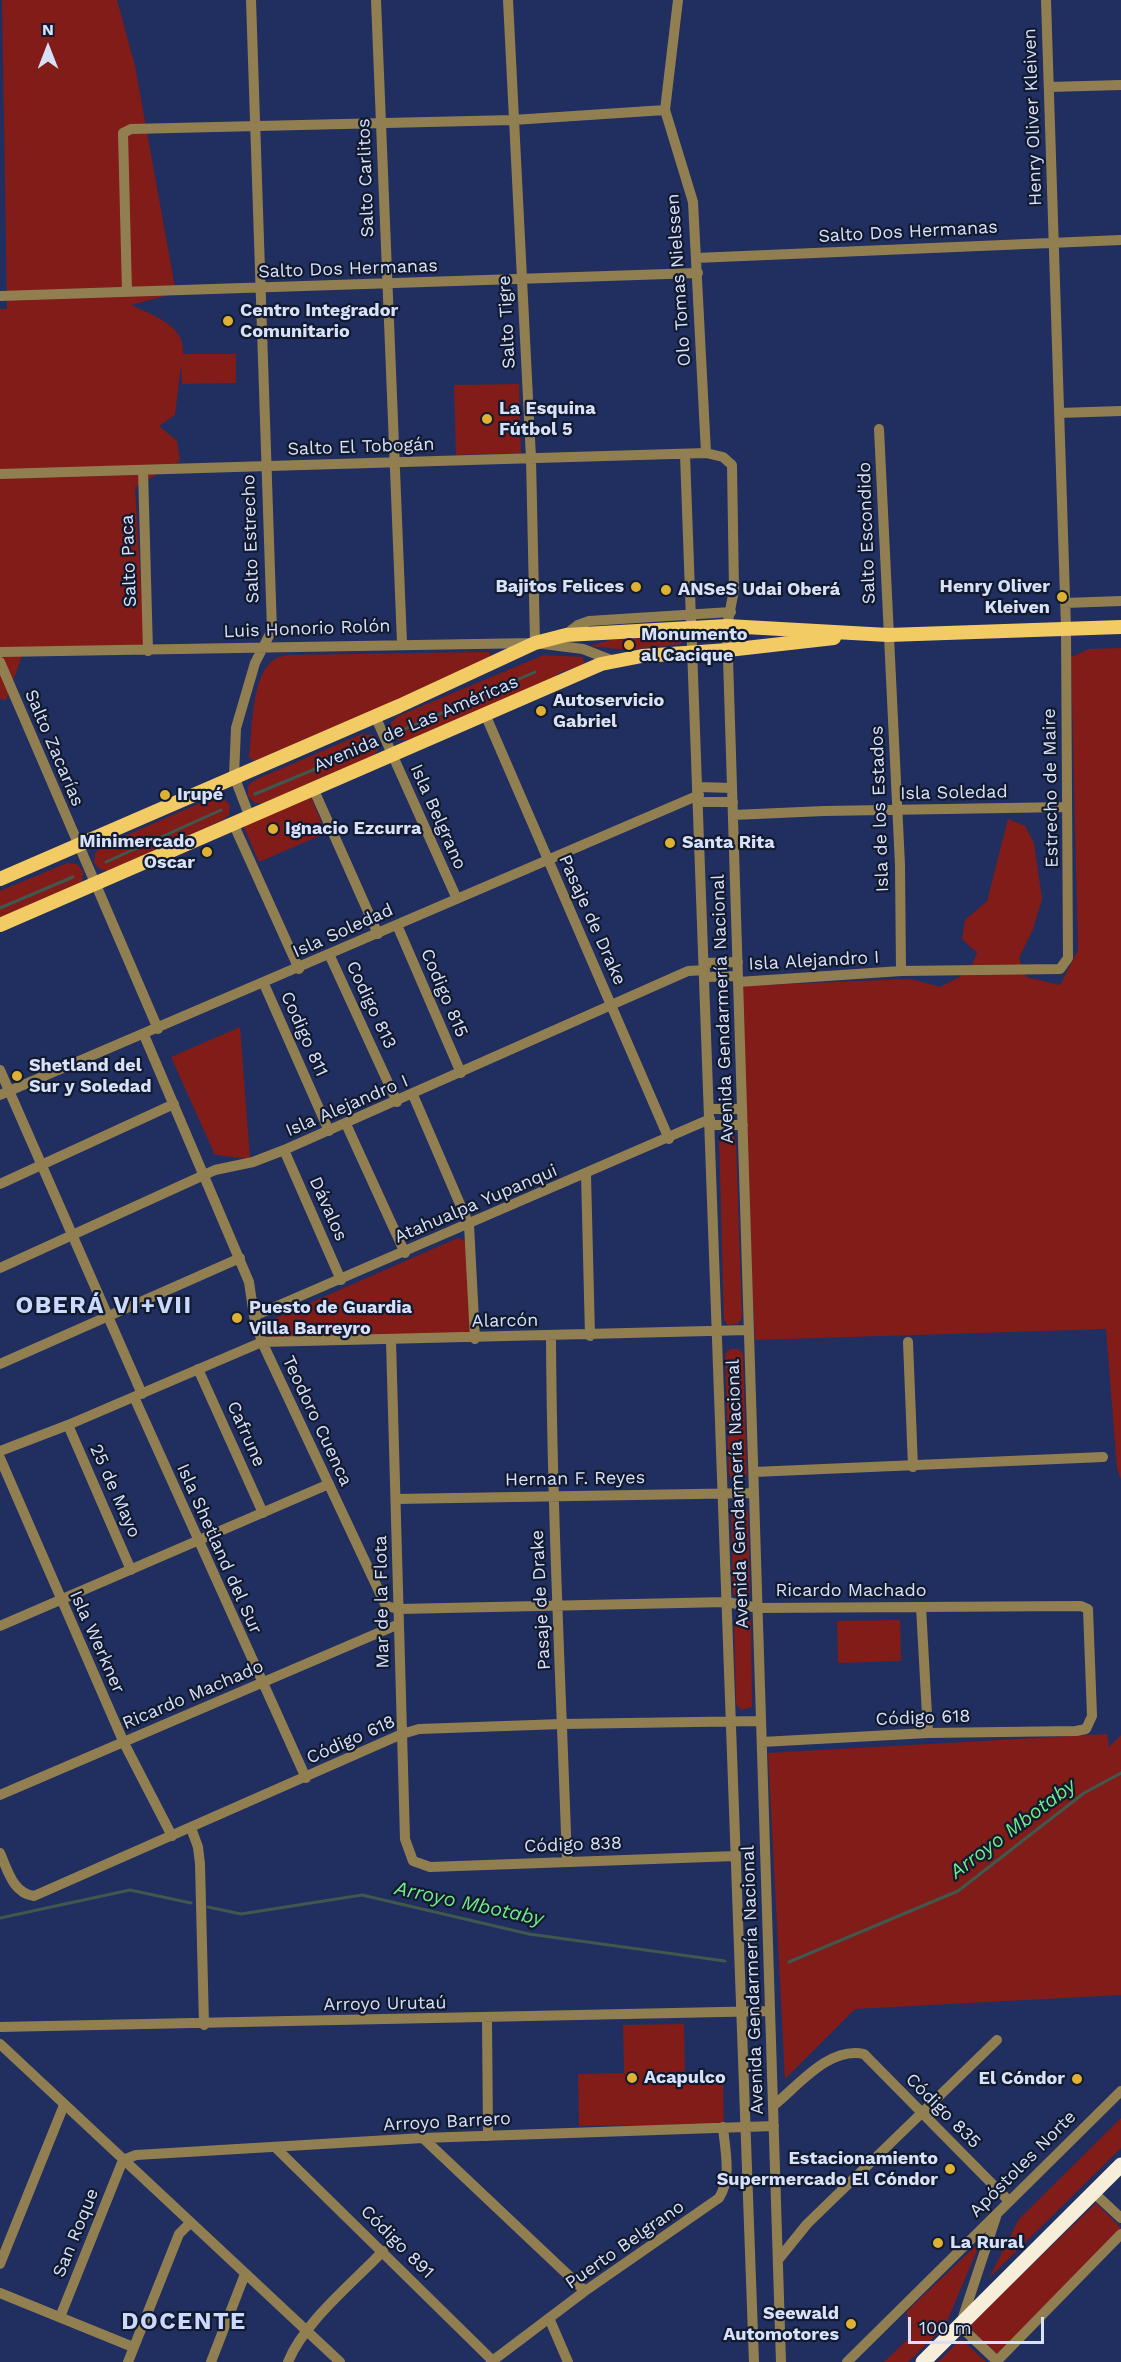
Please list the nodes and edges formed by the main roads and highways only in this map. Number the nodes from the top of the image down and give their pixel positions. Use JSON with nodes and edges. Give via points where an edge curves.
{"nodes":[{"id":1,"x":1121,"y":627,"type":"edge"},
{"id":2,"x":866,"y":635,"type":"junction"},
{"id":3,"x":0,"y":879,"type":"edge"},
{"id":4,"x":0,"y":925,"type":"edge"},
{"id":5,"x":1121,"y":2165,"type":"edge"},
{"id":6,"x":923,"y":2362,"type":"edge"}],
"edges":[{"from":1,"to":2,"type":"main road","name":"Avenida de Las Américas"},
{"from":2,"to":3,"type":"main road","name":"Avenida de Las Américas","via":[[729,619],[566,635],[535,643]]},
{"from":2,"to":4,"type":"main road","name":"Avenida de Las Américas","via":[[611,660]]},
{"from":5,"to":6,"type":"highway"}]}
